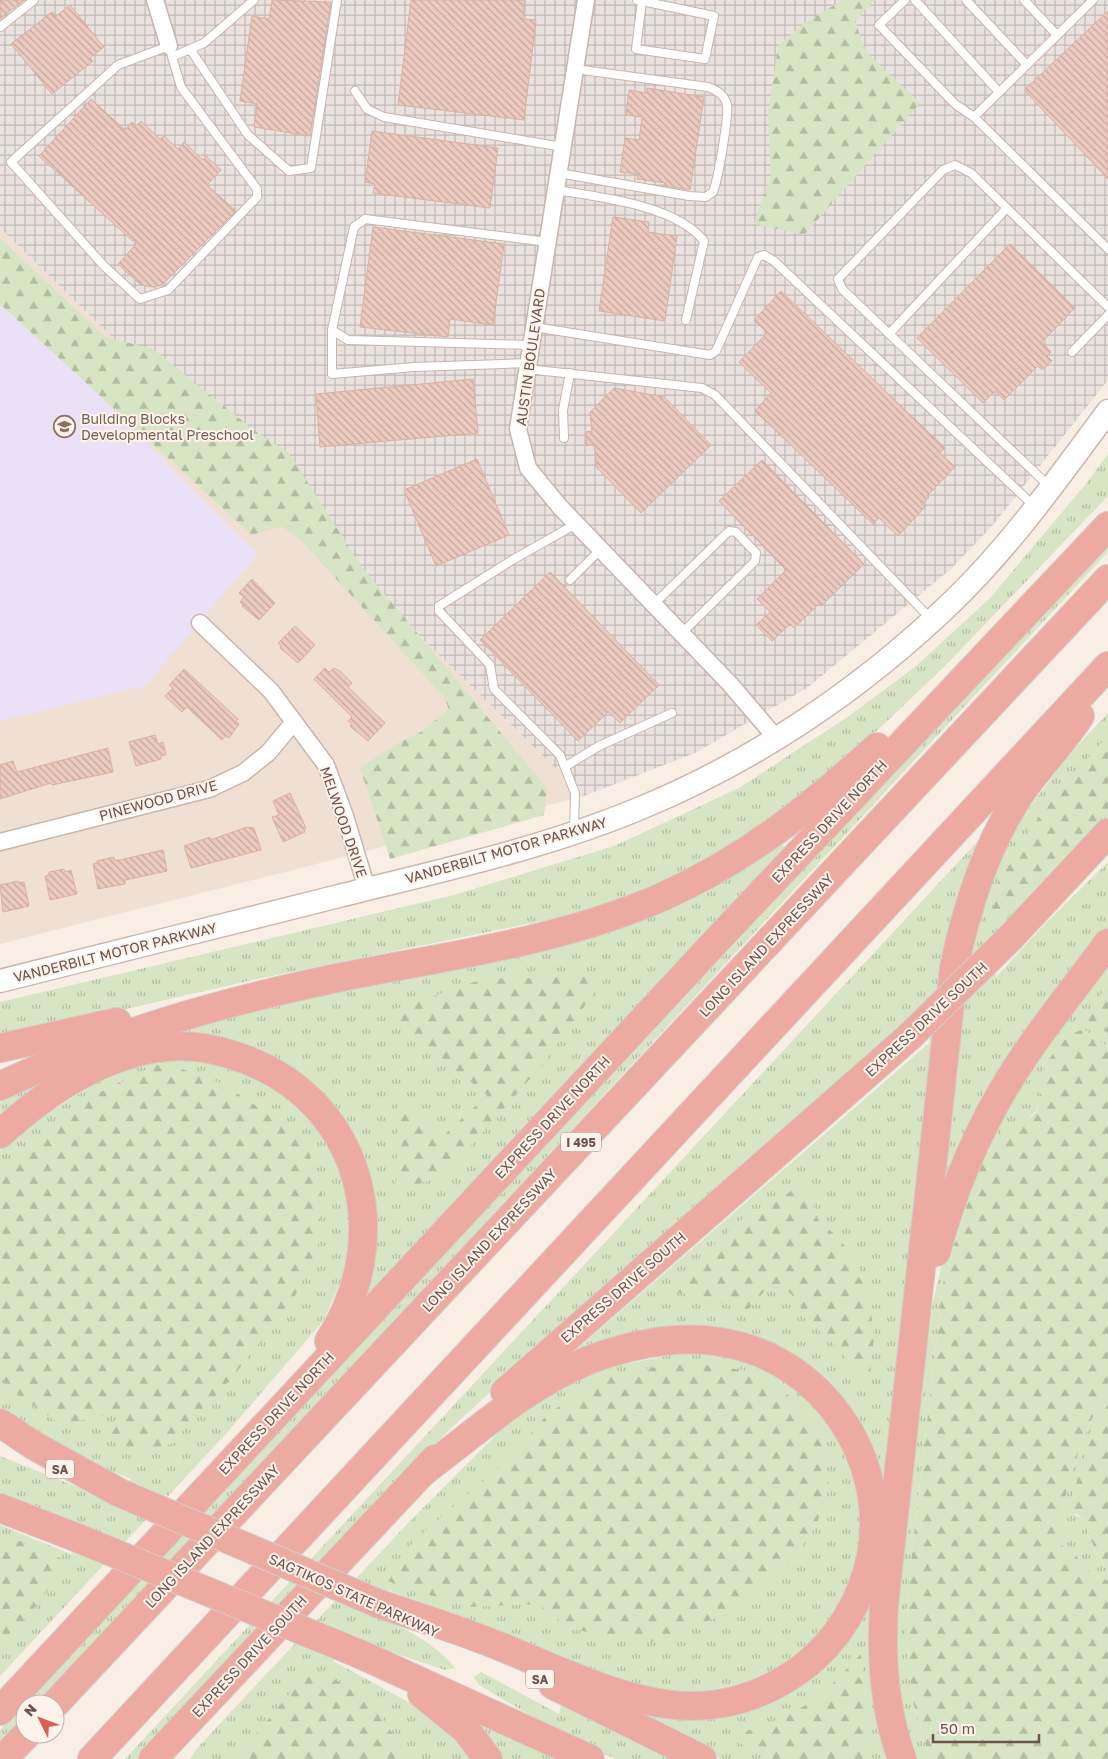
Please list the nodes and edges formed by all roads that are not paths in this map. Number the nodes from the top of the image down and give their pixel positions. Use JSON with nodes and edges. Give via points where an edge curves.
{"nodes":[{"id":1,"x":34,"y":0,"type":"edge"},
{"id":2,"x":156,"y":0,"type":"edge"},
{"id":3,"x":254,"y":0,"type":"edge"},
{"id":4,"x":337,"y":0,"type":"edge"},
{"id":5,"x":586,"y":0,"type":"edge"},
{"id":6,"x":640,"y":0,"type":"edge"},
{"id":7,"x":905,"y":0,"type":"edge"},
{"id":8,"x":915,"y":0,"type":"edge"},
{"id":9,"x":966,"y":0,"type":"edge"},
{"id":10,"x":1024,"y":0,"type":"edge"},
{"id":11,"x":1093,"y":0,"type":"edge"},
{"id":12,"x":1084,"y":3,"type":"edge"},
{"id":13,"x":0,"y":27,"type":"edge"},
{"id":14,"x":1057,"y":35,"type":"junction"},
{"id":15,"x":190,"y":49,"type":"junction"},
{"id":16,"x":170,"y":52,"type":"junction"},
{"id":17,"x":1027,"y":65,"type":"junction"},
{"id":18,"x":575,"y":69,"type":"junction"},
{"id":19,"x":355,"y":91,"type":"dead end"},
{"id":20,"x":999,"y":92,"type":"junction"},
{"id":21,"x":974,"y":117,"type":"junction"},
{"id":22,"x":563,"y":147,"type":"junction"},
{"id":23,"x":559,"y":173,"type":"junction"},
{"id":24,"x":556,"y":190,"type":"junction"},
{"id":25,"x":1006,"y":209,"type":"junction"},
{"id":26,"x":548,"y":242,"type":"junction"},
{"id":27,"x":1108,"y":250,"type":"edge"},
{"id":28,"x":1108,"y":307,"type":"edge"},
{"id":29,"x":1108,"y":315,"type":"edge"},
{"id":30,"x":686,"y":320,"type":"dead end"},
{"id":31,"x":534,"y":327,"type":"junction"},
{"id":32,"x":332,"y":330,"type":"junction"},
{"id":33,"x":889,"y":334,"type":"junction"},
{"id":34,"x":531,"y":345,"type":"junction"},
{"id":35,"x":1072,"y":352,"type":"dead end"},
{"id":36,"x":528,"y":366,"type":"junction"},
{"id":37,"x":570,"y":373,"type":"junction"},
{"id":38,"x":1108,"y":411,"type":"edge"},
{"id":39,"x":564,"y":438,"type":"dead end"},
{"id":40,"x":1051,"y":488,"type":"junction"},
{"id":41,"x":1036,"y":508,"type":"junction"},
{"id":42,"x":576,"y":524,"type":"junction"},
{"id":43,"x":1108,"y":526,"type":"edge"},
{"id":44,"x":601,"y":549,"type":"junction"},
{"id":45,"x":1108,"y":579,"type":"edge"},
{"id":46,"x":570,"y":580,"type":"dead end"},
{"id":47,"x":1051,"y":587,"type":"junction"},
{"id":48,"x":654,"y":604,"type":"junction"},
{"id":49,"x":932,"y":621,"type":"junction"},
{"id":50,"x":200,"y":622,"type":"dead end"},
{"id":51,"x":682,"y":634,"type":"junction"},
{"id":52,"x":1108,"y":666,"type":"edge"},
{"id":53,"x":1108,"y":673,"type":"edge"},
{"id":54,"x":672,"y":713,"type":"dead end"},
{"id":55,"x":294,"y":722,"type":"junction"},
{"id":56,"x":777,"y":738,"type":"junction"},
{"id":57,"x":566,"y":766,"type":"junction"},
{"id":58,"x":574,"y":833,"type":"junction"},
{"id":59,"x":1108,"y":833,"type":"edge"},
{"id":60,"x":0,"y":842,"type":"edge"},
{"id":61,"x":1099,"y":845,"type":"edge"},
{"id":62,"x":368,"y":889,"type":"junction"},
{"id":63,"x":1108,"y":943,"type":"edge"},
{"id":64,"x":0,"y":981,"type":"edge"},
{"id":65,"x":234,"y":1000,"type":"junction"},
{"id":66,"x":0,"y":1048,"type":"edge"},
{"id":67,"x":0,"y":1086,"type":"edge"},
{"id":68,"x":0,"y":1134,"type":"edge"},
{"id":69,"x":912,"y":1366,"type":"junction"},
{"id":70,"x":293,"y":1396,"type":"junction"},
{"id":71,"x":0,"y":1422,"type":"edge"},
{"id":72,"x":0,"y":1445,"type":"edge"},
{"id":73,"x":422,"y":1472,"type":"junction"},
{"id":74,"x":120,"y":1493,"type":"junction"},
{"id":75,"x":0,"y":1508,"type":"edge"},
{"id":76,"x":377,"y":1603,"type":"junction"},
{"id":77,"x":362,"y":1655,"type":"junction"},
{"id":78,"x":226,"y":1680,"type":"junction"},
{"id":79,"x":64,"y":1694,"type":"edge"},
{"id":80,"x":0,"y":1711,"type":"edge"},
{"id":81,"x":18,"y":1744,"type":"edge"},
{"id":82,"x":4,"y":1759,"type":"edge"},
{"id":83,"x":92,"y":1759,"type":"edge"},
{"id":84,"x":153,"y":1759,"type":"edge"},
{"id":85,"x":174,"y":1759,"type":"edge"},
{"id":86,"x":488,"y":1759,"type":"edge"},
{"id":87,"x":590,"y":1759,"type":"edge"},
{"id":88,"x":702,"y":1759,"type":"edge"},
{"id":89,"x":902,"y":1759,"type":"edge"}],
"edges":[{"from":1,"to":13,"type":"lane"},
{"from":2,"to":16,"type":"street"},
{"from":3,"to":15,"type":"lane","via":[[204,43]]},
{"from":4,"to":15,"type":"lane","via":[[311,168],[289,171],[248,135]]},
{"from":5,"to":18,"type":"street","name":"AUSTIN BOULEVARD"},
{"from":6,"to":6,"type":"lane","via":[[714,16],[705,60],[636,49]]},
{"from":7,"to":21,"type":"lane","via":[[879,25],[955,104]]},
{"from":8,"to":20,"type":"lane"},
{"from":9,"to":17,"type":"lane"},
{"from":10,"to":14,"type":"lane"},
{"from":11,"to":12,"type":"lane"},
{"from":12,"to":14,"type":"lane"},
{"from":14,"to":17,"type":"lane"},
{"from":15,"to":16,"type":"lane"},
{"from":16,"to":16,"type":"lane","via":[[181,87],[257,189],[257,197],[168,290],[140,299],[104,266],[11,162],[118,65]]},
{"from":17,"to":20,"type":"lane"},
{"from":18,"to":22,"type":"street","name":"AUSTIN BOULEVARD"},
{"from":18,"to":23,"type":"lane","via":[[717,90],[727,105],[719,167],[713,192],[706,197]]},
{"from":19,"to":22,"type":"lane","via":[[368,109],[384,118]]},
{"from":20,"to":21,"type":"lane"},
{"from":21,"to":27,"type":"lane"},
{"from":22,"to":23,"type":"street","name":"AUSTIN BOULEVARD"},
{"from":23,"to":24,"type":"street","name":"AUSTIN BOULEVARD"},
{"from":24,"to":26,"type":"street","name":"AUSTIN BOULEVARD"},
{"from":24,"to":30,"type":"lane","via":[[626,201],[697,232],[704,241]]},
{"from":25,"to":28,"type":"lane"},
{"from":25,"to":33,"type":"lane"},
{"from":25,"to":33,"type":"lane","via":[[971,174],[955,165],[943,170],[838,279],[842,289]]},
{"from":26,"to":31,"type":"street","name":"AUSTIN BOULEVARD"},
{"from":26,"to":32,"type":"lane","via":[[365,219],[354,227]]},
{"from":29,"to":35,"type":"lane"},
{"from":31,"to":34,"type":"street","name":"AUSTIN BOULEVARD"},
{"from":31,"to":41,"type":"lane","via":[[710,355],[716,351],[758,257],[764,255]]},
{"from":32,"to":34,"type":"lane","via":[[348,340]]},
{"from":32,"to":36,"type":"lane","via":[[332,374],[414,367]]},
{"from":33,"to":40,"type":"lane"},
{"from":34,"to":36,"type":"street","name":"AUSTIN BOULEVARD"},
{"from":36,"to":37,"type":"lane"},
{"from":36,"to":42,"type":"street","name":"AUSTIN BOULEVARD","via":[[518,429],[528,468]]},
{"from":37,"to":39,"type":"lane","via":[[563,410]]},
{"from":37,"to":49,"type":"lane","via":[[702,388],[715,394]]},
{"from":38,"to":40,"type":"main road","name":"VANDERBILT MOTOR PARKWAY"},
{"from":40,"to":41,"type":"main road","name":"VANDERBILT MOTOR PARKWAY"},
{"from":41,"to":49,"type":"main road","name":"VANDERBILT MOTOR PARKWAY","via":[[989,565]]},
{"from":42,"to":44,"type":"street","name":"AUSTIN BOULEVARD"},
{"from":42,"to":57,"type":"lane","via":[[439,606],[439,611],[490,665],[494,689],[560,755]]},
{"from":43,"to":47,"type":"highway","name":"EXPRESS DRIVE NORTH"},
{"from":44,"to":46,"type":"lane"},
{"from":44,"to":48,"type":"street","name":"AUSTIN BOULEVARD"},
{"from":45,"to":79,"type":"highway","name":"LONG ISLAND EXPRESSWAY","number":"I 495"},
{"from":47,"to":65,"type":"highway","via":[[817,801],[769,838],[697,880],[637,907],[560,932]]},
{"from":47,"to":70,"type":"highway","name":"EXPRESS DRIVE NORTH"},
{"from":48,"to":51,"type":"street","name":"AUSTIN BOULEVARD"},
{"from":48,"to":51,"type":"lane","via":[[729,530],[736,532],[756,552],[755,560]]},
{"from":49,"to":56,"type":"main road","name":"VANDERBILT MOTOR PARKWAY","via":[[854,686]]},
{"from":50,"to":55,"type":"street","name":"MELWOOD DRIVE","via":[[271,691]]},
{"from":51,"to":56,"type":"street","name":"AUSTIN BOULEVARD"},
{"from":52,"to":83,"type":"highway"},
{"from":53,"to":69,"type":"highway","via":[[1064,742],[1029,782],[1008,815],[978,878],[964,921],[952,988]]},
{"from":54,"to":57,"type":"lane","via":[[599,746]]},
{"from":55,"to":60,"type":"street","name":"PINEWOOD DRIVE","via":[[268,753],[243,773],[209,789]]},
{"from":55,"to":62,"type":"street","name":"MELWOOD DRIVE","via":[[326,765]]},
{"from":56,"to":58,"type":"main road","name":"VANDERBILT MOTOR PARKWAY","via":[[677,792]]},
{"from":57,"to":58,"type":"lane","via":[[575,793]]},
{"from":58,"to":62,"type":"main road","name":"VANDERBILT MOTOR PARKWAY"},
{"from":59,"to":61,"type":"highway","name":"EXPRESS DRIVE SOUTH"},
{"from":61,"to":73,"type":"highway","name":"EXPRESS DRIVE SOUTH","bridge":true,"via":[[909,1036],[535,1363]]},
{"from":62,"to":64,"type":"main road","name":"VANDERBILT MOTOR PARKWAY"},
{"from":63,"to":69,"type":"highway","via":[[1010,1078],[972,1150],[942,1232]]},
{"from":65,"to":66,"type":"highway"},
{"from":65,"to":67,"type":"highway","via":[[110,1039]]},
{"from":68,"to":70,"type":"highway","via":[[46,1096],[85,1074],[124,1056],[167,1047],[208,1049],[241,1058],[271,1071],[305,1096],[331,1126],[350,1160],[361,1197],[365,1235],[359,1272],[347,1312]]},
{"from":69,"to":89,"type":"highway","via":[[882,1654],[887,1704]]},
{"from":70,"to":80,"type":"highway","name":"EXPRESS DRIVE NORTH"},
{"from":71,"to":74,"type":"highway","via":[[32,1445]]},
{"from":72,"to":74,"type":"highway","name":"SAGTIKOS STATE PARKWAY","number":"SA"},
{"from":73,"to":76,"type":"highway","via":[[522,1396],[588,1361],[611,1352],[657,1342],[726,1343],[768,1356],[802,1377],[824,1396],[843,1420],[868,1476],[873,1499],[873,1542],[864,1582],[855,1604],[820,1653],[774,1686],[715,1704],[694,1706],[649,1701],[561,1672],[482,1639]]},
{"from":73,"to":78,"type":"highway","name":"EXPRESS DRIVE SOUTH"},
{"from":74,"to":76,"type":"highway","name":"SAGTIKOS STATE PARKWAY","number":"SA","bridge":true},
{"from":75,"to":77,"type":"highway","bridge":true},
{"from":76,"to":88,"type":"highway","name":"SAGTIKOS STATE PARKWAY","number":"SA"},
{"from":77,"to":86,"type":"highway","via":[[440,1706],[466,1730]]},
{"from":77,"to":87,"type":"highway"},
{"from":78,"to":84,"type":"highway","name":"EXPRESS DRIVE SOUTH"},
{"from":78,"to":85,"type":"highway"},
{"from":81,"to":82,"type":"highway"}]}
